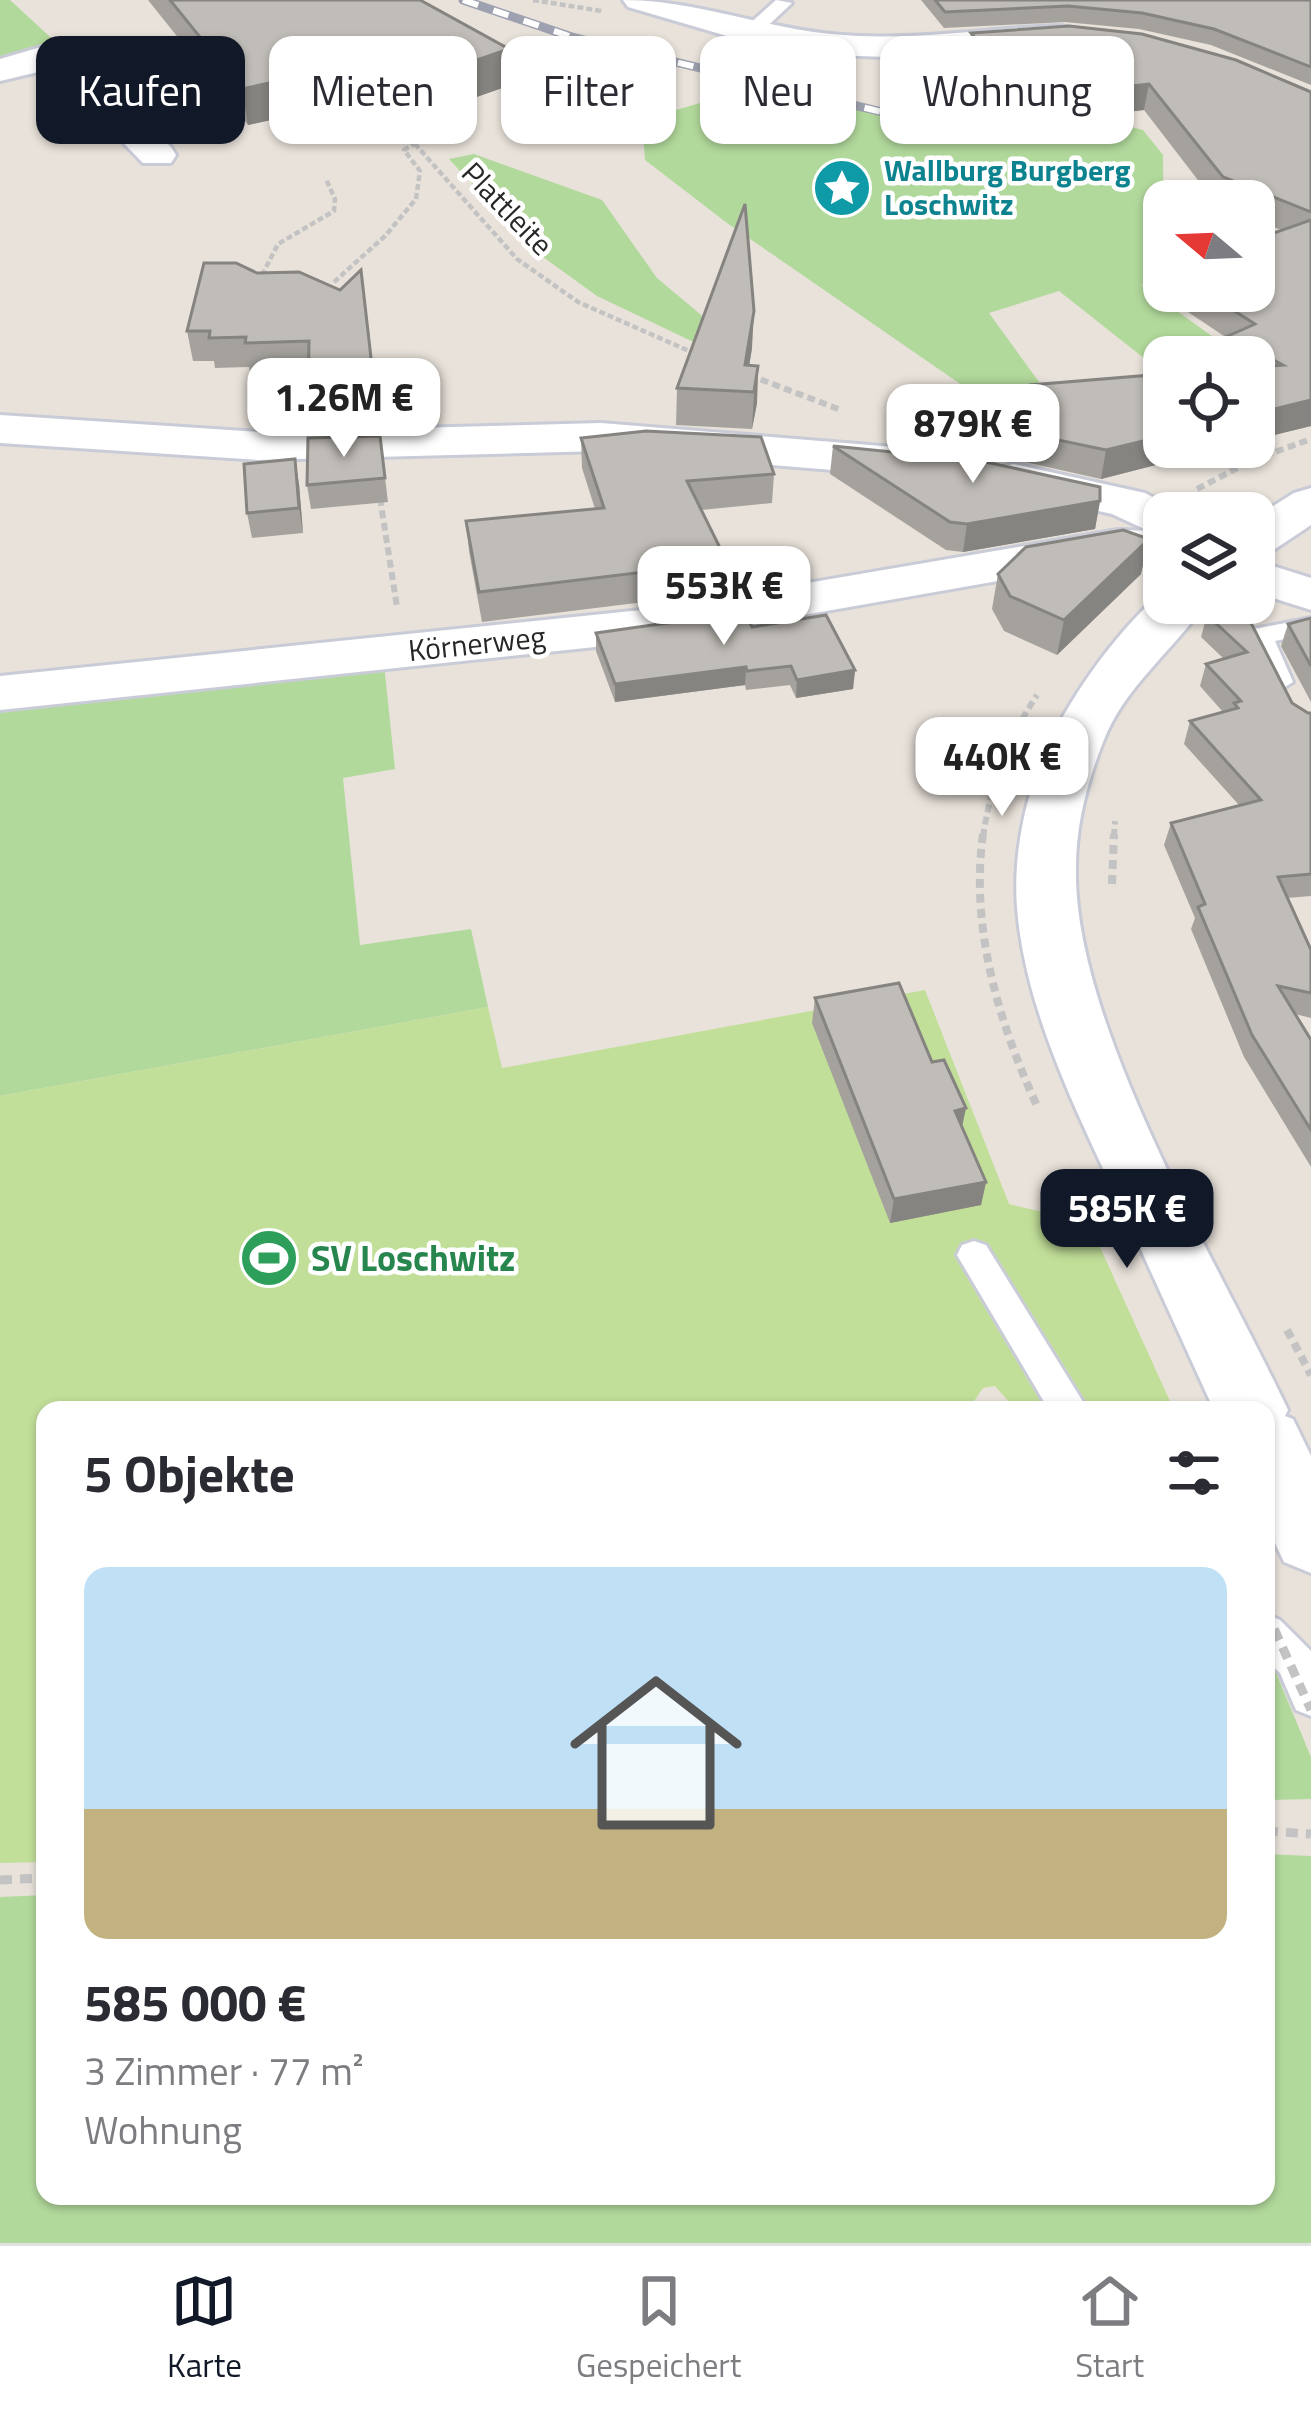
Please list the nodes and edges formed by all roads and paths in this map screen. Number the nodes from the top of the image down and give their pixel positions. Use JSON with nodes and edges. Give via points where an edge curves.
{"nodes":[{"id":1,"x":640,"y":0,"type":"edge"},
{"id":2,"x":783,"y":3,"type":"dead end"},
{"id":3,"x":752,"y":32,"type":"junction"},
{"id":4,"x":880,"y":47,"type":"edge"},
{"id":5,"x":0,"y":70,"type":"edge"},
{"id":6,"x":414,"y":144,"type":"edge"},
{"id":7,"x":417,"y":144,"type":"edge"},
{"id":8,"x":157,"y":155,"type":"dead end"},
{"id":9,"x":326,"y":179,"type":"dead end"},
{"id":10,"x":334,"y":283,"type":"edge"},
{"id":11,"x":258,"y":284,"type":"edge"},
{"id":12,"x":710,"y":359,"type":"edge"},
{"id":13,"x":731,"y":368,"type":"edge"},
{"id":14,"x":856,"y":416,"type":"dead end"},
{"id":15,"x":0,"y":429,"type":"edge"},
{"id":16,"x":1311,"y":439,"type":"edge"},
{"id":17,"x":372,"y":443,"type":"junction"},
{"id":18,"x":1202,"y":492,"type":"edge"},
{"id":19,"x":1143,"y":502,"type":"edge"},
{"id":20,"x":1311,"y":503,"type":"edge"},
{"id":21,"x":1275,"y":526,"type":"edge"},
{"id":22,"x":1143,"y":546,"type":"edge"},
{"id":23,"x":1275,"y":582,"type":"edge"},
{"id":24,"x":1311,"y":595,"type":"edge"},
{"id":25,"x":1161,"y":624,"type":"edge"},
{"id":26,"x":1311,"y":626,"type":"edge"},
{"id":27,"x":404,"y":652,"type":"junction"},
{"id":28,"x":0,"y":693,"type":"edge"},
{"id":29,"x":1294,"y":706,"type":"edge"},
{"id":30,"x":1118,"y":806,"type":"dead end"},
{"id":31,"x":1112,"y":892,"type":"dead end"},
{"id":32,"x":974,"y":1255,"type":"dead end"},
{"id":33,"x":1279,"y":1316,"type":"dead end"},
{"id":34,"x":1311,"y":1376,"type":"edge"},
{"id":35,"x":1063,"y":1401,"type":"edge"},
{"id":36,"x":1247,"y":1401,"type":"edge"},
{"id":37,"x":1275,"y":1461,"type":"edge"},
{"id":38,"x":1311,"y":1538,"type":"edge"},
{"id":39,"x":1275,"y":1631,"type":"edge"},
{"id":40,"x":1275,"y":1641,"type":"edge"},
{"id":41,"x":1311,"y":1696,"type":"edge"},
{"id":42,"x":1311,"y":1710,"type":"edge"},
{"id":43,"x":1275,"y":1832,"type":"edge"},
{"id":44,"x":1311,"y":1834,"type":"edge"},
{"id":45,"x":36,"y":1879,"type":"edge"},
{"id":46,"x":0,"y":1880,"type":"edge"}],
"edges":[{"from":1,"to":3,"type":"street"},
{"from":2,"to":3,"type":"lane"},
{"from":3,"to":4,"type":"street"},
{"from":5,"to":8,"type":"street","via":[[61,59]]},
{"from":6,"to":10,"type":"path","via":[[404,150],[420,171],[416,199]]},
{"from":7,"to":12,"type":"path","name":"Plattleite","via":[[518,259],[578,302]]},
{"from":9,"to":11,"type":"path","via":[[334,211],[264,255]]},
{"from":13,"to":14,"type":"path"},
{"from":15,"to":17,"type":"street","via":[[258,446]]},
{"from":16,"to":18,"type":"path","via":[[1252,460]]},
{"from":17,"to":19,"type":"street","via":[[602,437],[973,469]]},
{"from":17,"to":27,"type":"path"},
{"from":20,"to":21,"type":"street"},
{"from":22,"to":27,"type":"street","name":"Körnerweg","via":[[662,624]]},
{"from":23,"to":24,"type":"street"},
{"from":25,"to":36,"type":"street","via":[[1077,733],[1053,796],[1046,904],[1059,981],[1099,1088]]},
{"from":26,"to":29,"type":"lane","via":[[1263,635],[1261,643]]},
{"from":27,"to":28,"type":"street","name":"Körnerweg"},
{"from":30,"to":31,"type":"path"},
{"from":32,"to":35,"type":"lane"},
{"from":33,"to":34,"type":"path"},
{"from":37,"to":38,"type":"street"},
{"from":39,"to":42,"type":"path","bridge":true},
{"from":40,"to":41,"type":"lane","via":[[1294,1659]]},
{"from":43,"to":44,"type":"path"},
{"from":45,"to":46,"type":"path"}]}
